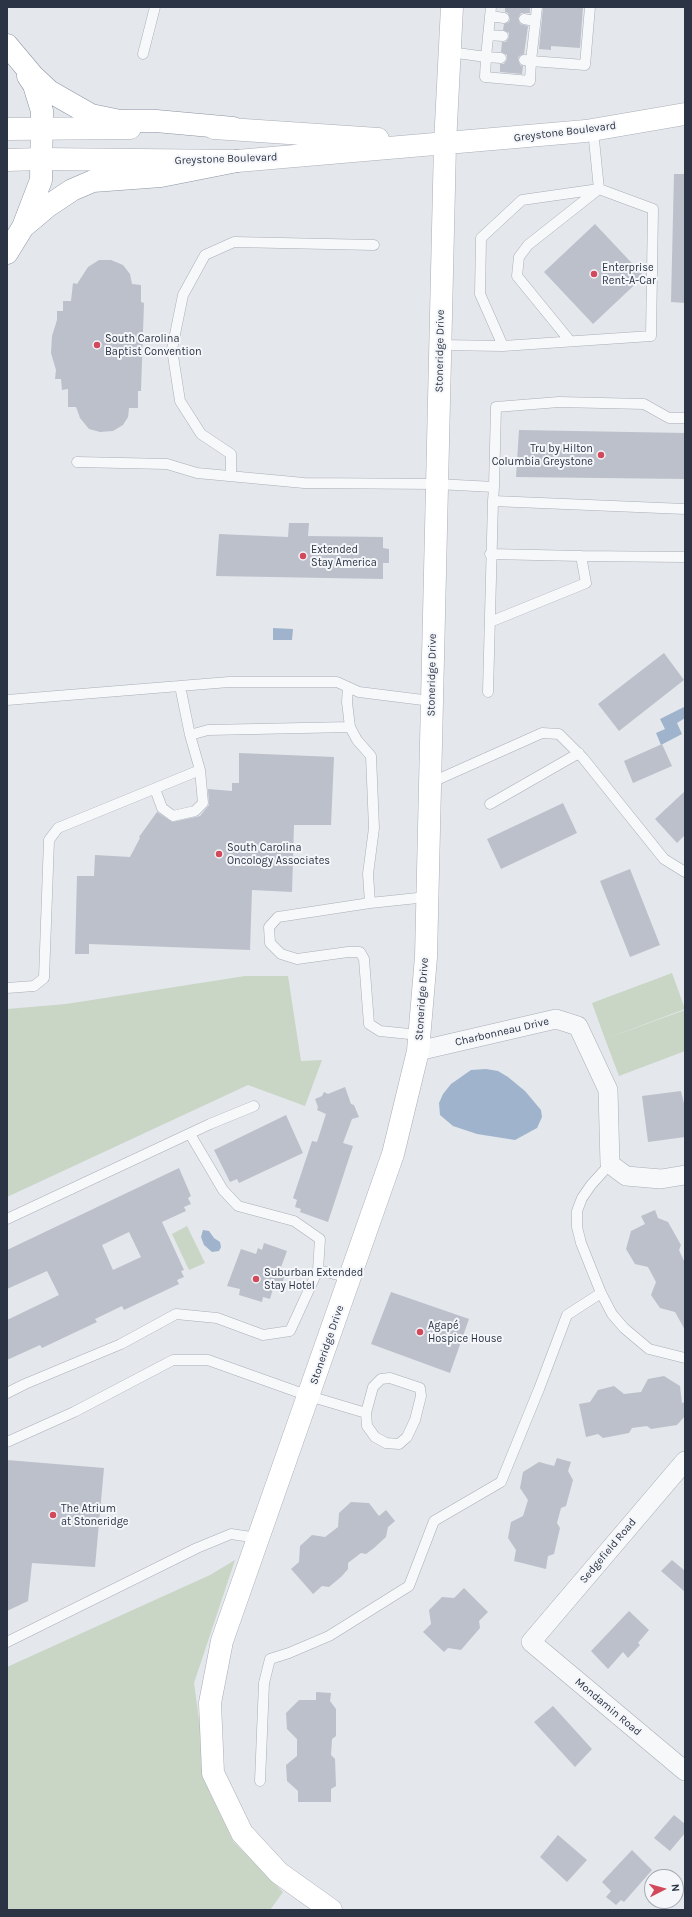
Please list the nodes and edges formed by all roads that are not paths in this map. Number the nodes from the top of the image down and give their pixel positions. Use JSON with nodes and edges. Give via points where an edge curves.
{"nodes":[{"id":1,"x":155,"y":7,"type":"edge"},
{"id":2,"x":452,"y":7,"type":"edge"},
{"id":3,"x":537,"y":7,"type":"edge"},
{"id":4,"x":590,"y":7,"type":"edge"},
{"id":5,"x":491,"y":12,"type":"edge"},
{"id":6,"x":504,"y":18,"type":"dead end"},
{"id":7,"x":524,"y":19,"type":"dead end"},
{"id":8,"x":535,"y":21,"type":"junction"},
{"id":9,"x":488,"y":35,"type":"junction"},
{"id":10,"x":503,"y":36,"type":"dead end"},
{"id":11,"x":11,"y":50,"type":"edge"},
{"id":12,"x":450,"y":52,"type":"junction"},
{"id":13,"x":142,"y":54,"type":"dead end"},
{"id":14,"x":486,"y":57,"type":"junction"},
{"id":15,"x":501,"y":58,"type":"dead end"},
{"id":16,"x":527,"y":60,"type":"junction"},
{"id":17,"x":685,"y":114,"type":"edge"},
{"id":18,"x":42,"y":128,"type":"junction"},
{"id":19,"x":233,"y":128,"type":"junction"},
{"id":20,"x":7,"y":130,"type":"edge"},
{"id":21,"x":593,"y":130,"type":"junction"},
{"id":22,"x":445,"y":144,"type":"junction"},
{"id":23,"x":41,"y":159,"type":"junction"},
{"id":24,"x":7,"y":160,"type":"edge"},
{"id":25,"x":237,"y":161,"type":"junction"},
{"id":26,"x":598,"y":190,"type":"junction"},
{"id":27,"x":23,"y":228,"type":"junction"},
{"id":28,"x":374,"y":245,"type":"dead end"},
{"id":29,"x":7,"y":253,"type":"edge"},
{"id":30,"x":570,"y":341,"type":"junction"},
{"id":31,"x":440,"y":345,"type":"junction"},
{"id":32,"x":502,"y":346,"type":"junction"},
{"id":33,"x":685,"y":418,"type":"edge"},
{"id":34,"x":77,"y":462,"type":"dead end"},
{"id":35,"x":232,"y":476,"type":"junction"},
{"id":36,"x":437,"y":484,"type":"junction"},
{"id":37,"x":494,"y":488,"type":"junction"},
{"id":38,"x":493,"y":501,"type":"junction"},
{"id":39,"x":685,"y":509,"type":"edge"},
{"id":40,"x":490,"y":554,"type":"junction"},
{"id":41,"x":581,"y":556,"type":"junction"},
{"id":42,"x":685,"y":557,"type":"edge"},
{"id":43,"x":490,"y":622,"type":"junction"},
{"id":44,"x":180,"y":686,"type":"junction"},
{"id":45,"x":348,"y":687,"type":"junction"},
{"id":46,"x":488,"y":692,"type":"dead end"},
{"id":47,"x":7,"y":700,"type":"edge"},
{"id":48,"x":432,"y":701,"type":"junction"},
{"id":49,"x":350,"y":727,"type":"junction"},
{"id":50,"x":190,"y":735,"type":"junction"},
{"id":51,"x":579,"y":753,"type":"junction"},
{"id":52,"x":200,"y":770,"type":"junction"},
{"id":53,"x":430,"y":783,"type":"junction"},
{"id":54,"x":155,"y":789,"type":"junction"},
{"id":55,"x":490,"y":804,"type":"dead end"},
{"id":56,"x":685,"y":872,"type":"edge"},
{"id":57,"x":427,"y":896,"type":"junction"},
{"id":58,"x":370,"y":903,"type":"junction"},
{"id":59,"x":7,"y":988,"type":"edge"},
{"id":60,"x":419,"y":1043,"type":"junction"},
{"id":61,"x":254,"y":1106,"type":"dead end"},
{"id":62,"x":190,"y":1134,"type":"junction"},
{"id":63,"x":610,"y":1164,"type":"junction"},
{"id":64,"x":685,"y":1175,"type":"edge"},
{"id":65,"x":7,"y":1219,"type":"edge"},
{"id":66,"x":318,"y":1270,"type":"junction"},
{"id":67,"x":350,"y":1278,"type":"junction"},
{"id":68,"x":601,"y":1293,"type":"junction"},
{"id":69,"x":685,"y":1358,"type":"edge"},
{"id":70,"x":7,"y":1393,"type":"edge"},
{"id":71,"x":309,"y":1396,"type":"junction"},
{"id":72,"x":366,"y":1412,"type":"junction"},
{"id":73,"x":7,"y":1442,"type":"edge"},
{"id":74,"x":685,"y":1460,"type":"edge"},
{"id":75,"x":258,"y":1538,"type":"junction"},
{"id":76,"x":7,"y":1642,"type":"edge"},
{"id":77,"x":531,"y":1642,"type":"joint"},
{"id":78,"x":685,"y":1771,"type":"edge"},
{"id":79,"x":260,"y":1781,"type":"dead end"},
{"id":80,"x":331,"y":1910,"type":"edge"}],
"edges":[{"from":1,"to":13,"type":"lane"},
{"from":2,"to":12,"type":"main road","name":"Stoneridge Drive"},
{"from":3,"to":8,"type":"lane"},
{"from":4,"to":16,"type":"lane","via":[[585,65]]},
{"from":5,"to":6,"type":"lane"},
{"from":5,"to":9,"type":"lane"},
{"from":7,"to":8,"type":"lane"},
{"from":8,"to":16,"type":"lane"},
{"from":9,"to":10,"type":"lane"},
{"from":9,"to":14,"type":"lane"},
{"from":11,"to":18,"type":"main road","via":[[36,90],[42,111]]},
{"from":11,"to":19,"type":"main road","via":[[32,76],[49,91],[91,115],[120,121],[156,121]]},
{"from":12,"to":14,"type":"lane"},
{"from":12,"to":22,"type":"main road","name":"Stoneridge Drive"},
{"from":14,"to":15,"type":"lane"},
{"from":14,"to":16,"type":"lane","via":[[484,77],[530,81]]},
{"from":17,"to":21,"type":"main road","name":"Greystone Boulevard"},
{"from":18,"to":19,"type":"main road","name":"Greystone Boulevard"},
{"from":18,"to":20,"type":"main road","name":"Greystone Boulevard"},
{"from":18,"to":23,"type":"main road"},
{"from":19,"to":22,"type":"main road","name":"Greystone Boulevard"},
{"from":21,"to":22,"type":"main road","name":"Greystone Boulevard"},
{"from":21,"to":26,"type":"lane"},
{"from":22,"to":25,"type":"main road","name":"Greystone Boulevard"},
{"from":22,"to":31,"type":"main road","name":"Stoneridge Drive"},
{"from":23,"to":24,"type":"main road","name":"Greystone Boulevard"},
{"from":23,"to":25,"type":"main road","name":"Greystone Boulevard"},
{"from":23,"to":27,"type":"main road","via":[[41,180]]},
{"from":25,"to":27,"type":"main road","via":[[161,176],[93,181],[72,190],[48,206]]},
{"from":26,"to":30,"type":"lane","via":[[528,245],[518,258],[517,276]]},
{"from":26,"to":30,"type":"lane","via":[[653,209],[651,336]]},
{"from":26,"to":32,"type":"lane","via":[[522,200],[481,238],[480,294]]},
{"from":27,"to":29,"type":"main road"},
{"from":28,"to":35,"type":"lane","via":[[234,242],[205,255],[183,295],[172,349],[180,401],[202,434],[231,454]]},
{"from":30,"to":32,"type":"lane"},
{"from":31,"to":32,"type":"lane"},
{"from":31,"to":36,"type":"main road","name":"Stoneridge Drive"},
{"from":33,"to":37,"type":"lane","via":[[669,418],[644,404],[559,402],[496,407]]},
{"from":34,"to":35,"type":"lane","via":[[167,464],[197,473]]},
{"from":35,"to":36,"type":"lane","via":[[304,483]]},
{"from":36,"to":37,"type":"lane"},
{"from":36,"to":48,"type":"main road","name":"Stoneridge Drive"},
{"from":37,"to":38,"type":"lane"},
{"from":38,"to":39,"type":"lane"},
{"from":38,"to":40,"type":"lane"},
{"from":40,"to":41,"type":"lane"},
{"from":40,"to":43,"type":"lane"},
{"from":41,"to":42,"type":"lane"},
{"from":41,"to":43,"type":"lane","via":[[586,583]]},
{"from":43,"to":46,"type":"lane"},
{"from":44,"to":45,"type":"lane","via":[[228,682],[337,682]]},
{"from":44,"to":47,"type":"lane"},
{"from":44,"to":50,"type":"lane"},
{"from":45,"to":48,"type":"lane","via":[[359,692]]},
{"from":45,"to":49,"type":"lane"},
{"from":48,"to":53,"type":"main road","name":"Stoneridge Drive"},
{"from":49,"to":50,"type":"lane","via":[[208,730]]},
{"from":49,"to":58,"type":"lane","via":[[371,756],[374,828],[368,874]]},
{"from":50,"to":52,"type":"lane"},
{"from":51,"to":53,"type":"lane","via":[[559,734],[542,733]]},
{"from":51,"to":55,"type":"lane"},
{"from":51,"to":56,"type":"lane","via":[[664,859]]},
{"from":52,"to":54,"type":"lane"},
{"from":52,"to":54,"type":"lane","via":[[203,803],[195,811],[173,816],[162,808]]},
{"from":53,"to":57,"type":"main road","name":"Stoneridge Drive"},
{"from":54,"to":59,"type":"lane","via":[[58,828],[49,840],[44,978],[34,986]]},
{"from":57,"to":58,"type":"lane"},
{"from":57,"to":60,"type":"main road","name":"Stoneridge Drive","via":[[426,957]]},
{"from":58,"to":60,"type":"lane","via":[[278,917],[269,927],[270,943],[281,954],[297,959],[360,952],[364,959],[369,1024],[380,1031]]},
{"from":60,"to":63,"type":"street","name":"Charbonneau Drive","via":[[556,1019],[578,1026],[608,1090]]},
{"from":60,"to":67,"type":"main road","name":"Stoneridge Drive","via":[[393,1154]]},
{"from":61,"to":62,"type":"lane"},
{"from":62,"to":65,"type":"lane"},
{"from":62,"to":66,"type":"lane","via":[[223,1190],[238,1206],[294,1222],[320,1239]]},
{"from":63,"to":64,"type":"street","via":[[626,1176],[661,1179]]},
{"from":63,"to":68,"type":"lane","via":[[591,1185],[577,1211],[581,1243]]},
{"from":66,"to":67,"type":"lane"},
{"from":66,"to":70,"type":"lane","via":[[290,1331],[263,1335],[217,1318],[176,1314],[121,1344]]},
{"from":67,"to":71,"type":"main road","name":"Stoneridge Drive"},
{"from":68,"to":69,"type":"lane","via":[[612,1314],[639,1342],[649,1349]]},
{"from":68,"to":79,"type":"lane","via":[[567,1316],[501,1482],[434,1521],[409,1586],[329,1636],[270,1659],[264,1683]]},
{"from":71,"to":72,"type":"lane"},
{"from":71,"to":73,"type":"lane","via":[[208,1360],[173,1360],[74,1412]]},
{"from":71,"to":75,"type":"main road","name":"Stoneridge Drive"},
{"from":72,"to":72,"type":"lane","via":[[368,1426],[375,1437],[386,1443],[399,1444],[407,1437],[415,1420],[421,1396],[420,1388],[390,1378],[381,1379],[373,1387]]},
{"from":74,"to":77,"type":"street","name":"Sedgefield Road"},
{"from":75,"to":76,"type":"lane","via":[[231,1534],[197,1548]]},
{"from":75,"to":80,"type":"main road","name":"Stoneridge Drive","via":[[219,1656],[210,1703],[213,1772],[242,1834],[279,1873]]},
{"from":77,"to":78,"type":"street","name":"Mondamin Road"}]}
